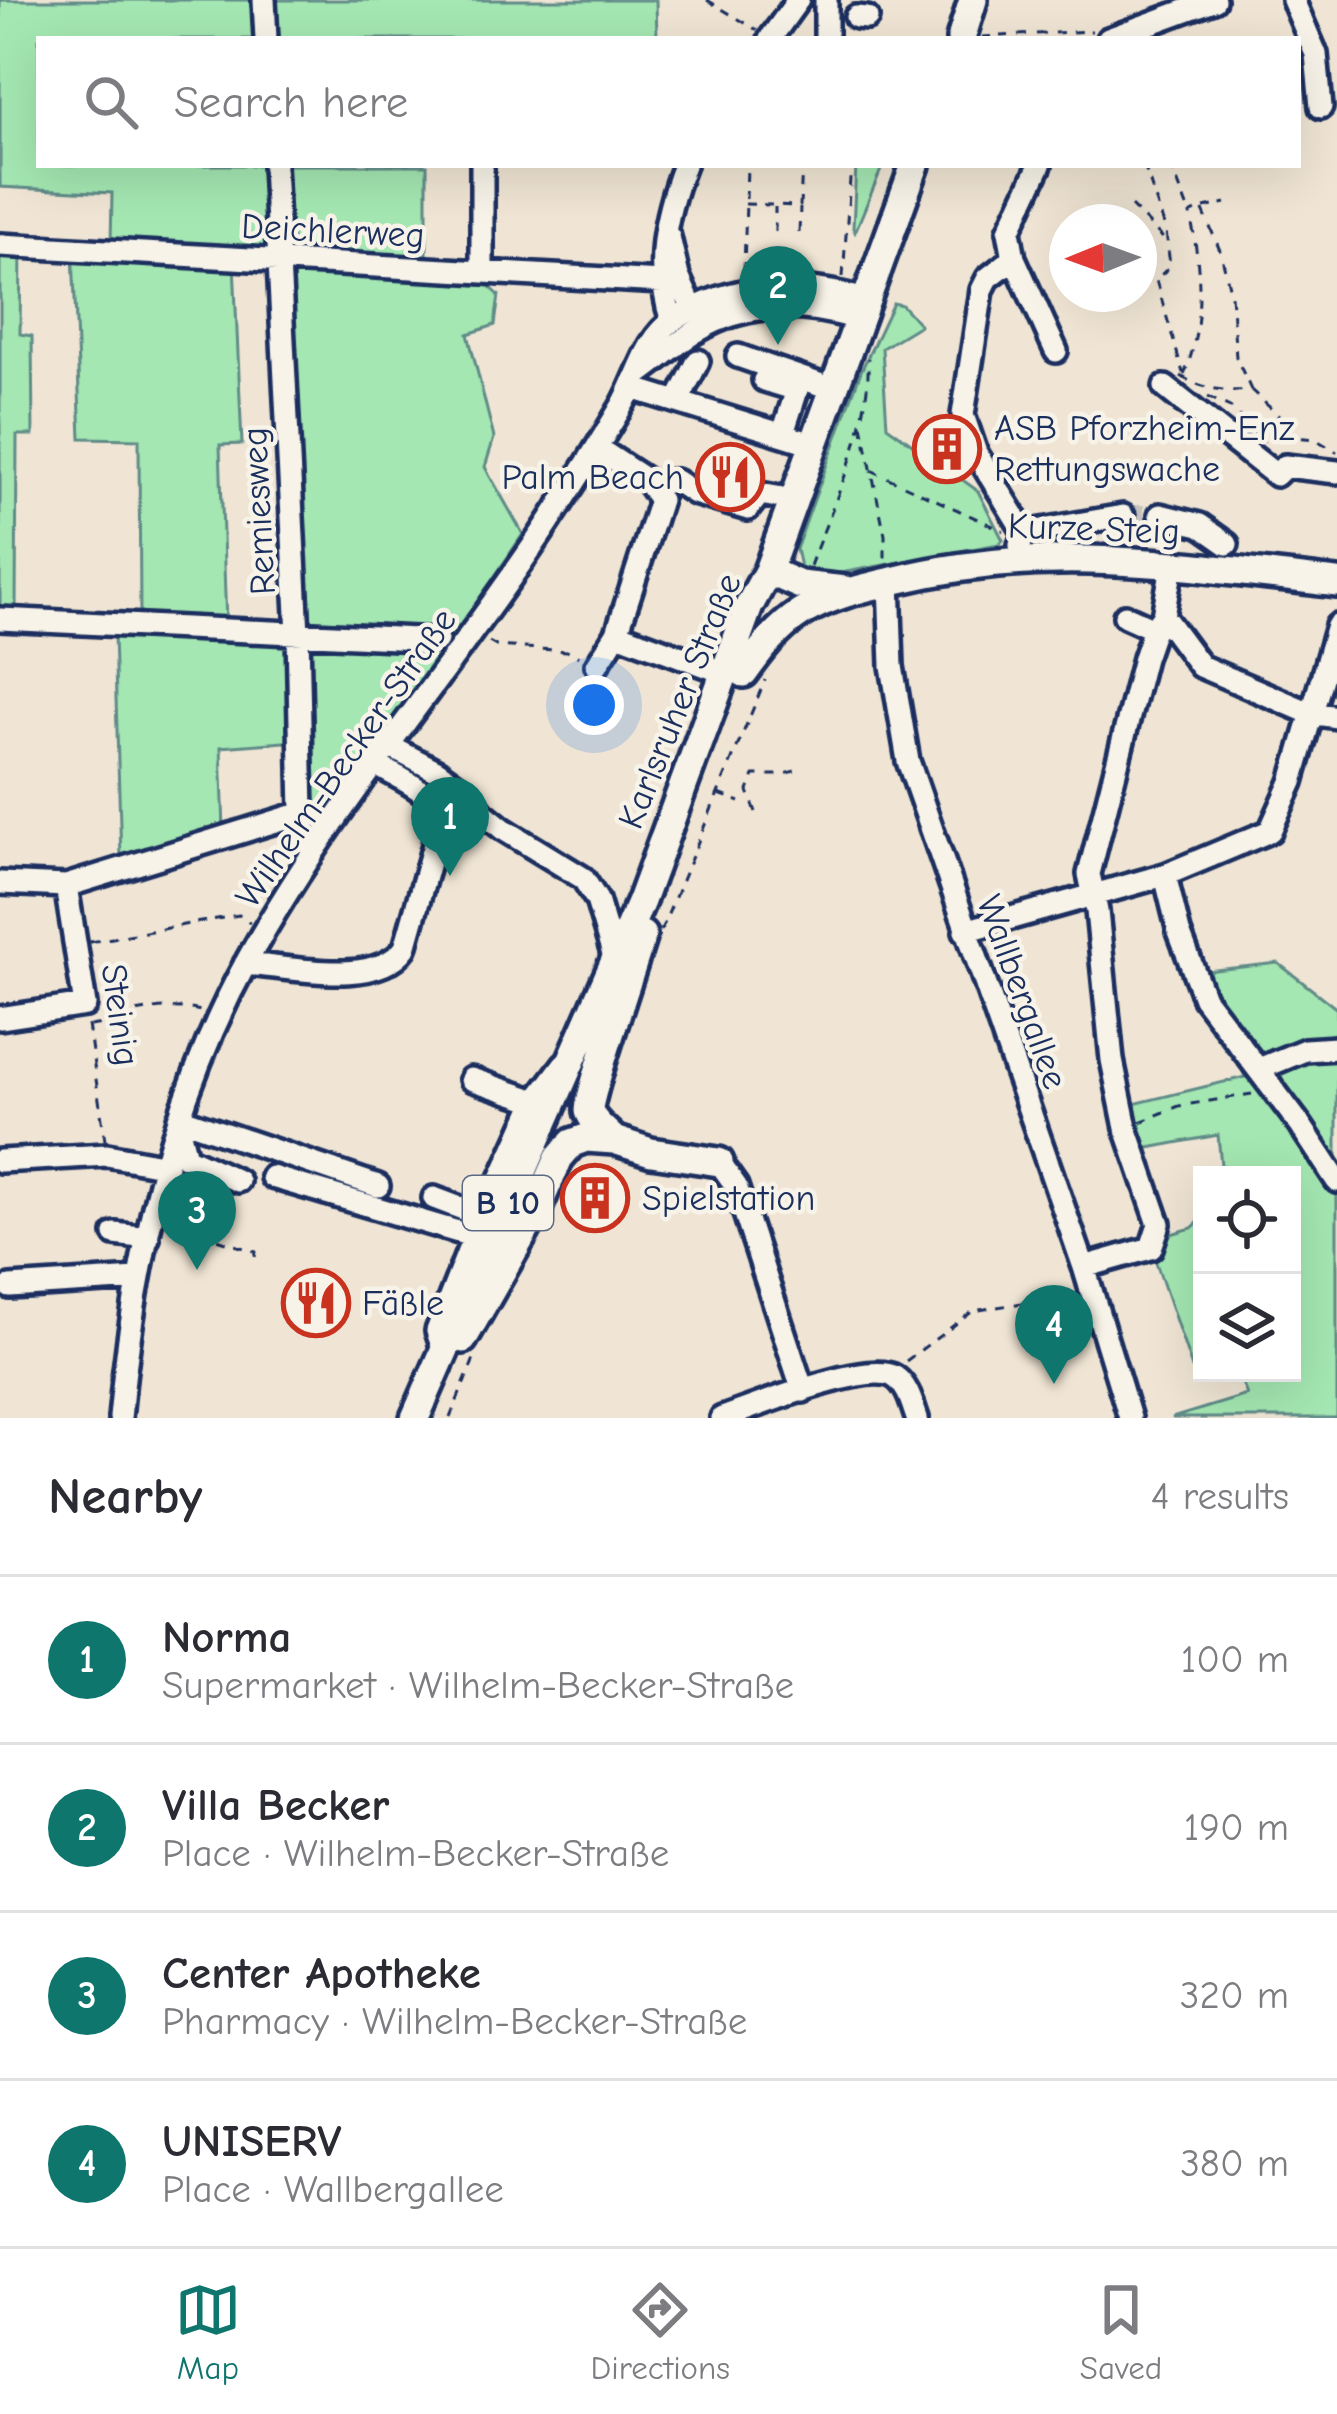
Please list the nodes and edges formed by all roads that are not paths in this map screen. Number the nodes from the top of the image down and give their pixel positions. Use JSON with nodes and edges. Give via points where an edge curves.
{"nodes":[{"id":1,"x":264,"y":0,"type":"edge"},
{"id":2,"x":798,"y":0,"type":"edge"},
{"id":3,"x":826,"y":0,"type":"edge"},
{"id":4,"x":973,"y":0,"type":"edge"},
{"id":5,"x":1214,"y":0,"type":"edge"},
{"id":6,"x":1293,"y":0,"type":"edge"},
{"id":7,"x":824,"y":31,"type":"edge"},
{"id":8,"x":1118,"y":34,"type":"edge"},
{"id":9,"x":266,"y":36,"type":"edge"},
{"id":10,"x":768,"y":36,"type":"edge"},
{"id":11,"x":961,"y":36,"type":"edge"},
{"id":12,"x":1321,"y":107,"type":"dead end"},
{"id":13,"x":274,"y":168,"type":"edge"},
{"id":14,"x":482,"y":168,"type":"edge"},
{"id":15,"x":683,"y":168,"type":"edge"},
{"id":16,"x":914,"y":168,"type":"edge"},
{"id":17,"x":1039,"y":168,"type":"edge"},
{"id":18,"x":667,"y":229,"type":"junction"},
{"id":19,"x":0,"y":245,"type":"edge"},
{"id":20,"x":1014,"y":257,"type":"junction"},
{"id":21,"x":281,"y":262,"type":"junction"},
{"id":22,"x":482,"y":272,"type":"junction"},
{"id":23,"x":662,"y":282,"type":"junction"},
{"id":24,"x":693,"y":310,"type":"junction"},
{"id":25,"x":853,"y":314,"type":"junction"},
{"id":26,"x":681,"y":328,"type":"junction"},
{"id":27,"x":1056,"y":351,"type":"dead end"},
{"id":28,"x":738,"y":356,"type":"dead end"},
{"id":29,"x":698,"y":361,"type":"dead end"},
{"id":30,"x":636,"y":380,"type":"junction"},
{"id":31,"x":764,"y":380,"type":"dead end"},
{"id":32,"x":1174,"y":381,"type":"road end"},
{"id":33,"x":833,"y":389,"type":"junction"},
{"id":34,"x":678,"y":401,"type":"junction"},
{"id":35,"x":783,"y":433,"type":"junction"},
{"id":36,"x":813,"y":444,"type":"junction"},
{"id":37,"x":597,"y":448,"type":"junction"},
{"id":38,"x":1337,"y":472,"type":"edge"},
{"id":39,"x":656,"y":490,"type":"junction"},
{"id":40,"x":794,"y":500,"type":"junction"},
{"id":41,"x":1160,"y":514,"type":"tunnel mouth"},
{"id":42,"x":1123,"y":516,"type":"tunnel mouth"},
{"id":43,"x":1021,"y":543,"type":"junction"},
{"id":44,"x":1226,"y":556,"type":"junction"},
{"id":45,"x":1172,"y":566,"type":"junction"},
{"id":46,"x":887,"y":569,"type":"junction"},
{"id":47,"x":768,"y":571,"type":"junction"},
{"id":48,"x":1337,"y":583,"type":"edge"},
{"id":49,"x":810,"y":594,"type":"junction"},
{"id":50,"x":1125,"y":616,"type":"dead end"},
{"id":51,"x":0,"y":619,"type":"edge"},
{"id":52,"x":1158,"y":622,"type":"junction"},
{"id":53,"x":1337,"y":626,"type":"edge"},
{"id":54,"x":617,"y":633,"type":"junction"},
{"id":55,"x":298,"y":634,"type":"junction"},
{"id":56,"x":437,"y":640,"type":"dead end"},
{"id":57,"x":597,"y":664,"type":"road end"},
{"id":58,"x":734,"y":673,"type":"junction"},
{"id":59,"x":1310,"y":713,"type":"junction"},
{"id":60,"x":1337,"y":717,"type":"edge"},
{"id":61,"x":382,"y":755,"type":"junction"},
{"id":62,"x":407,"y":767,"type":"dead end"},
{"id":63,"x":302,"y":813,"type":"junction"},
{"id":64,"x":460,"y":836,"type":"dead end"},
{"id":65,"x":314,"y":851,"type":"junction"},
{"id":66,"x":1166,"y":875,"type":"junction"},
{"id":67,"x":0,"y":883,"type":"edge"},
{"id":68,"x":65,"y":886,"type":"junction"},
{"id":69,"x":1093,"y":894,"type":"junction"},
{"id":70,"x":597,"y":900,"type":"junction"},
{"id":71,"x":640,"y":901,"type":"junction"},
{"id":72,"x":965,"y":931,"type":"junction"},
{"id":73,"x":642,"y":933,"type":"junction"},
{"id":74,"x":615,"y":961,"type":"junction"},
{"id":75,"x":245,"y":964,"type":"junction"},
{"id":76,"x":0,"y":1018,"type":"edge"},
{"id":77,"x":1337,"y":1048,"type":"edge"},
{"id":78,"x":574,"y":1056,"type":"junction"},
{"id":79,"x":1264,"y":1077,"type":"junction"},
{"id":80,"x":471,"y":1079,"type":"dead end"},
{"id":81,"x":536,"y":1101,"type":"junction"},
{"id":82,"x":178,"y":1120,"type":"junction"},
{"id":83,"x":614,"y":1140,"type":"junction"},
{"id":84,"x":0,"y":1161,"type":"edge"},
{"id":85,"x":719,"y":1162,"type":"joint"},
{"id":86,"x":164,"y":1174,"type":"junction"},
{"id":87,"x":272,"y":1177,"type":"dead end"},
{"id":88,"x":1337,"y":1181,"type":"edge"},
{"id":89,"x":378,"y":1186,"type":"dead end"},
{"id":90,"x":434,"y":1198,"type":"dead end"},
{"id":91,"x":479,"y":1227,"type":"junction"},
{"id":92,"x":151,"y":1228,"type":"junction"},
{"id":93,"x":116,"y":1234,"type":"dead end"},
{"id":94,"x":1084,"y":1267,"type":"junction"},
{"id":95,"x":137,"y":1279,"type":"junction"},
{"id":96,"x":10,"y":1286,"type":"dead end"},
{"id":97,"x":428,"y":1288,"type":"dead end"},
{"id":98,"x":444,"y":1310,"type":"junction"},
{"id":99,"x":453,"y":1344,"type":"junction"},
{"id":100,"x":803,"y":1391,"type":"junction"},
{"id":101,"x":120,"y":1418,"type":"edge"},
{"id":102,"x":415,"y":1418,"type":"edge"},
{"id":103,"x":433,"y":1418,"type":"edge"},
{"id":104,"x":722,"y":1418,"type":"edge"},
{"id":105,"x":917,"y":1418,"type":"edge"},
{"id":106,"x":1130,"y":1418,"type":"edge"}],
"edges":[{"from":1,"to":9,"type":"street"},
{"from":2,"to":10,"type":"street"},
{"from":3,"to":7,"type":"street"},
{"from":4,"to":11,"type":"main road"},
{"from":5,"to":8,"type":"street"},
{"from":6,"to":12,"type":"street","via":[[1316,54]]},
{"from":13,"to":21,"type":"street","name":"Remiesweg"},
{"from":14,"to":22,"type":"street"},
{"from":15,"to":18,"type":"street"},
{"from":16,"to":25,"type":"main road","number":"B 10"},
{"from":17,"to":20,"type":"street","via":[[1009,231]]},
{"from":18,"to":23,"type":"street"},
{"from":18,"to":24,"type":"street"},
{"from":19,"to":21,"type":"street","name":"Deichlerweg"},
{"from":20,"to":27,"type":"street"},
{"from":20,"to":43,"type":"street","via":[[982,290],[963,415]]},
{"from":21,"to":22,"type":"street","name":"Deichlerweg"},
{"from":21,"to":55,"type":"street","name":"Remiesweg"},
{"from":22,"to":23,"type":"street","name":"Deichlerweg"},
{"from":23,"to":26,"type":"street"},
{"from":24,"to":25,"type":"street","name":"Wilhelm-Becker-Straße","via":[[744,290],[789,286]]},
{"from":24,"to":26,"type":"street","name":"Wilhelm-Becker-Straße"},
{"from":25,"to":26,"type":"street","via":[[779,305]]},
{"from":25,"to":33,"type":"main road","number":"B 10"},
{"from":26,"to":30,"type":"street","name":"Wilhelm-Becker-Straße","via":[[654,340]]},
{"from":28,"to":33,"type":"street"},
{"from":29,"to":34,"type":"street"},
{"from":30,"to":34,"type":"street"},
{"from":30,"to":37,"type":"street","name":"Wilhelm-Becker-Straße"},
{"from":31,"to":35,"type":"street","via":[[797,390]]},
{"from":32,"to":38,"type":"street","via":[[1276,475],[1285,466]]},
{"from":33,"to":36,"type":"main road","number":"B 10"},
{"from":34,"to":35,"type":"street"},
{"from":35,"to":36,"type":"street"},
{"from":36,"to":40,"type":"main road","number":"B 10"},
{"from":37,"to":39,"type":"street"},
{"from":37,"to":61,"type":"street","name":"Wilhelm-Becker-Straße"},
{"from":39,"to":40,"type":"street","via":[[676,481],[748,509],[760,494]]},
{"from":39,"to":54,"type":"street","via":[[660,506]]},
{"from":40,"to":47,"type":"main road","number":"B 10"},
{"from":41,"to":44,"type":"street","via":[[1200,525]]},
{"from":42,"to":43,"type":"street"},
{"from":43,"to":45,"type":"main road","name":"Kurze Steig"},
{"from":43,"to":46,"type":"main road","name":"Kurze Steig"},
{"from":44,"to":45,"type":"main road","name":"Kurze Steig"},
{"from":44,"to":48,"type":"main road","name":"Kurze Steig"},
{"from":45,"to":52,"type":"street"},
{"from":46,"to":49,"type":"main road","name":"Kurze Steig","via":[[852,591]]},
{"from":46,"to":72,"type":"street","name":"Wallbergallee","via":[[898,742]]},
{"from":47,"to":49,"type":"main road","via":[[793,596]]},
{"from":47,"to":58,"type":"main road","name":"Karlsruher Straße","number":"B 10","via":[[749,606]]},
{"from":49,"to":58,"type":"main road","name":"Kurze Steig"},
{"from":50,"to":52,"type":"street"},
{"from":51,"to":55,"type":"street"},
{"from":52,"to":59,"type":"street","via":[[1200,666]]},
{"from":52,"to":69,"type":"street","via":[[1089,874]]},
{"from":53,"to":59,"type":"street"},
{"from":54,"to":57,"type":"street"},
{"from":54,"to":58,"type":"street"},
{"from":55,"to":56,"type":"street"},
{"from":55,"to":63,"type":"street","name":"Remiesweg"},
{"from":58,"to":71,"type":"main road","name":"Karlsruher Straße","number":"B 10"},
{"from":58,"to":73,"type":"main road","name":"Karlsruher Straße","number":"B 10"},
{"from":59,"to":60,"type":"street"},
{"from":59,"to":66,"type":"street","via":[[1270,831]]},
{"from":61,"to":65,"type":"street","name":"Wilhelm-Becker-Straße"},
{"from":61,"to":70,"type":"street","via":[[437,771],[503,829],[583,878]]},
{"from":61,"to":75,"type":"street","via":[[433,798],[442,816],[405,948],[368,973]]},
{"from":62,"to":64,"type":"street","via":[[451,792],[462,808]]},
{"from":63,"to":65,"type":"street","name":"Remiesweg"},
{"from":63,"to":68,"type":"street"},
{"from":65,"to":75,"type":"street","name":"Wilhelm-Becker-Straße"},
{"from":66,"to":69,"type":"street"},
{"from":66,"to":79,"type":"street","via":[[1204,998]]},
{"from":67,"to":68,"type":"street"},
{"from":68,"to":76,"type":"street","name":"Steinig","via":[[87,1016]]},
{"from":69,"to":72,"type":"street"},
{"from":69,"to":94,"type":"street","via":[[1112,1060],[1159,1224],[1151,1248]]},
{"from":70,"to":71,"type":"street"},
{"from":70,"to":74,"type":"street"},
{"from":71,"to":74,"type":"main road","name":"Karlsruher Straße","number":"B 10"},
{"from":72,"to":94,"type":"street","name":"Wallbergallee"},
{"from":73,"to":83,"type":"main road","via":[[589,1095],[591,1117]]},
{"from":73,"to":99,"type":"main road","name":"Karlsruher Straße","number":"B 10"},
{"from":74,"to":78,"type":"main road","name":"Karlsruher Straße","number":"B 10"},
{"from":75,"to":82,"type":"street","name":"Wilhelm-Becker-Straße"},
{"from":77,"to":79,"type":"street","via":[[1305,1050]]},
{"from":78,"to":81,"type":"street"},
{"from":78,"to":99,"type":"main road","name":"Karlsruher Straße","number":"B 10"},
{"from":79,"to":88,"type":"street"},
{"from":80,"to":81,"type":"street"},
{"from":81,"to":91,"type":"street"},
{"from":82,"to":86,"type":"street","name":"Wilhelm-Becker-Straße"},
{"from":82,"to":86,"type":"street","via":[[186,1157],[236,1185],[182,1169]]},
{"from":82,"to":89,"type":"street"},
{"from":83,"to":85,"type":"main road"},
{"from":83,"to":99,"type":"main road","via":[[586,1138],[566,1148]]},
{"from":84,"to":86,"type":"street","via":[[107,1155]]},
{"from":85,"to":100,"type":"street","via":[[736,1186]]},
{"from":86,"to":92,"type":"street","name":"Wilhelm-Becker-Straße"},
{"from":87,"to":91,"type":"street","via":[[431,1231]]},
{"from":90,"to":91,"type":"street"},
{"from":91,"to":98,"type":"street"},
{"from":92,"to":93,"type":"street"},
{"from":92,"to":95,"type":"street","name":"Wilhelm-Becker-Straße"},
{"from":94,"to":106,"type":"street","name":"Wallbergallee"},
{"from":95,"to":96,"type":"street"},
{"from":95,"to":101,"type":"street","name":"Wilhelm-Becker-Straße"},
{"from":97,"to":98,"type":"street"},
{"from":98,"to":99,"type":"street","via":[[437,1331]]},
{"from":99,"to":102,"type":"main road","name":"Karlsruher Straße","number":"B 10"},
{"from":99,"to":103,"type":"main road","name":"Karlsruher Straße","number":"B 10"},
{"from":100,"to":104,"type":"street"},
{"from":100,"to":105,"type":"street","via":[[868,1371],[894,1376]]}]}
